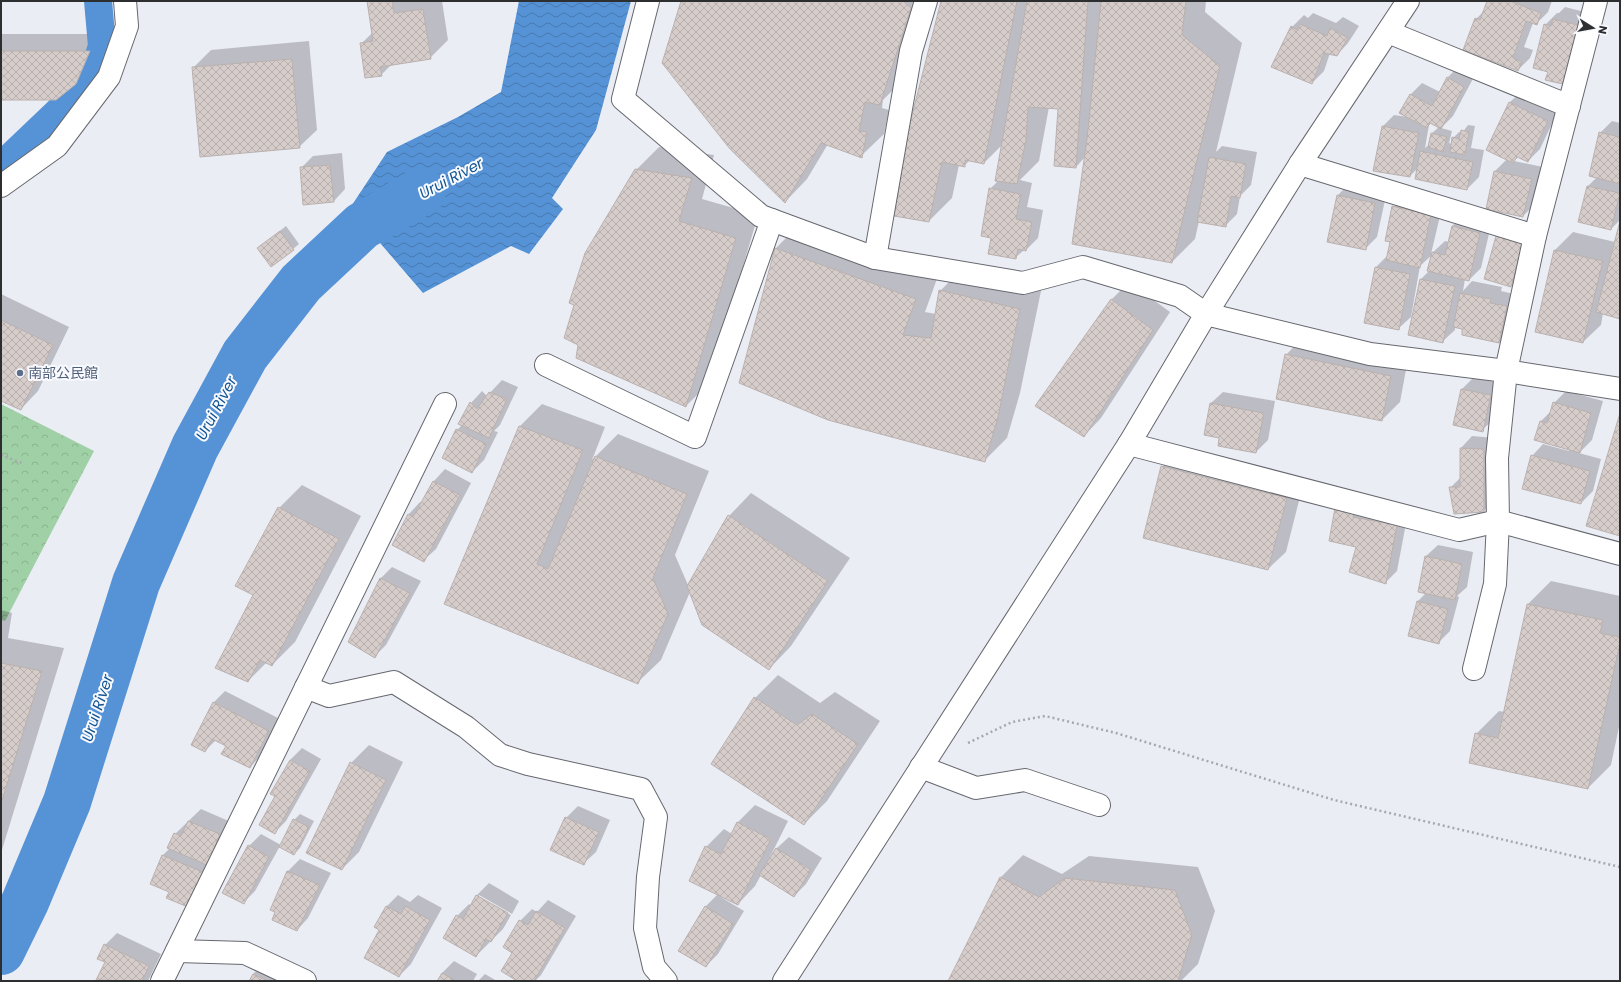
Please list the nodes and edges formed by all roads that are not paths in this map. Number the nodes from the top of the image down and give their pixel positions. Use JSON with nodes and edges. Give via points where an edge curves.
{"nodes":[{"id":1,"x":125,"y":1,"type":"edge"},
{"id":2,"x":648,"y":1,"type":"edge"},
{"id":3,"x":926,"y":1,"type":"edge"},
{"id":4,"x":1408,"y":1,"type":"edge"},
{"id":5,"x":1596,"y":1,"type":"edge"},
{"id":6,"x":1388,"y":32,"type":"junction"},
{"id":7,"x":1569,"y":106,"type":"junction"},
{"id":8,"x":1300,"y":164,"type":"junction"},
{"id":9,"x":1,"y":186,"type":"edge"},
{"id":10,"x":772,"y":220,"type":"junction"},
{"id":11,"x":1535,"y":236,"type":"junction"},
{"id":12,"x":875,"y":258,"type":"junction"},
{"id":13,"x":1206,"y":314,"type":"junction"},
{"id":14,"x":546,"y":366,"type":"dead end"},
{"id":15,"x":1506,"y":371,"type":"junction"},
{"id":16,"x":1620,"y":389,"type":"edge"},
{"id":17,"x":445,"y":404,"type":"dead end"},
{"id":18,"x":1129,"y":444,"type":"junction"},
{"id":19,"x":1498,"y":521,"type":"junction"},
{"id":20,"x":1620,"y":554,"type":"edge"},
{"id":21,"x":1474,"y":669,"type":"dead end"},
{"id":22,"x":306,"y":687,"type":"junction"},
{"id":23,"x":921,"y":767,"type":"junction"},
{"id":24,"x":1099,"y":805,"type":"dead end"},
{"id":25,"x":177,"y":951,"type":"junction"},
{"id":26,"x":162,"y":981,"type":"edge"},
{"id":27,"x":306,"y":981,"type":"edge"},
{"id":28,"x":666,"y":981,"type":"edge"},
{"id":29,"x":784,"y":981,"type":"edge"}],
"edges":[{"from":1,"to":9,"type":"street","via":[[127,26],[109,77],[57,146]]},
{"from":2,"to":10,"type":"street","via":[[623,99],[761,216]]},
{"from":3,"to":12,"type":"street","via":[[911,51]]},
{"from":4,"to":6,"type":"street"},
{"from":5,"to":7,"type":"street"},
{"from":6,"to":7,"type":"street"},
{"from":6,"to":8,"type":"street"},
{"from":7,"to":11,"type":"street"},
{"from":8,"to":11,"type":"street"},
{"from":8,"to":13,"type":"street"},
{"from":10,"to":12,"type":"street"},
{"from":10,"to":14,"type":"street","via":[[695,437]]},
{"from":11,"to":15,"type":"street"},
{"from":12,"to":13,"type":"street","via":[[1023,283],[1084,267],[1180,296]]},
{"from":13,"to":15,"type":"street","via":[[1370,354]]},
{"from":13,"to":18,"type":"street"},
{"from":15,"to":16,"type":"street"},
{"from":15,"to":19,"type":"street","via":[[1497,458]]},
{"from":17,"to":22,"type":"street"},
{"from":18,"to":19,"type":"street","via":[[1459,530]]},
{"from":18,"to":23,"type":"street"},
{"from":19,"to":20,"type":"street"},
{"from":19,"to":21,"type":"street","via":[[1495,584]]},
{"from":22,"to":25,"type":"street"},
{"from":22,"to":28,"type":"street","via":[[329,696],[394,682],[466,727],[500,755],[528,764],[641,789],[656,817],[648,877],[645,928],[654,967]]},
{"from":23,"to":24,"type":"street","via":[[976,788],[1025,780]]},
{"from":23,"to":29,"type":"street"},
{"from":25,"to":26,"type":"street"},
{"from":25,"to":27,"type":"street","via":[[245,953]]}]}
